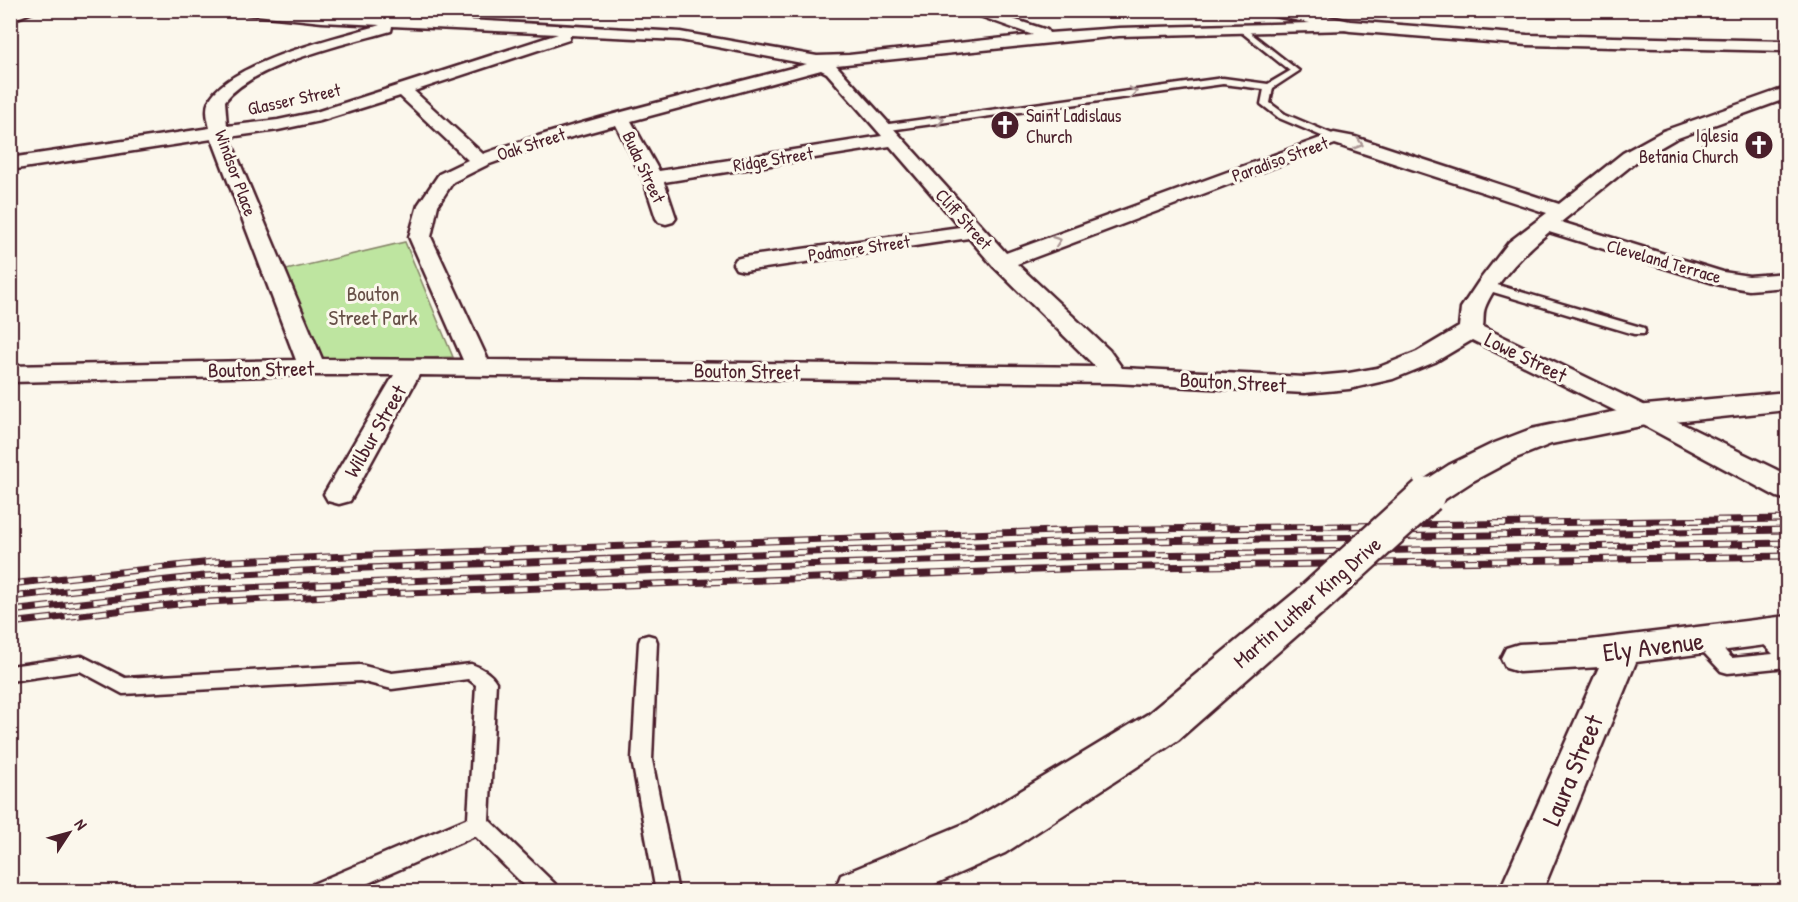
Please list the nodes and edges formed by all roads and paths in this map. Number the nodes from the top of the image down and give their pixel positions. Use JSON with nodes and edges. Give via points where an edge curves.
{"nodes":[{"id":1,"x":32,"y":10,"type":"edge"},
{"id":2,"x":248,"y":10,"type":"edge"},
{"id":3,"x":439,"y":10,"type":"edge"},
{"id":4,"x":969,"y":10,"type":"edge"},
{"id":5,"x":1270,"y":10,"type":"edge"},
{"id":6,"x":270,"y":12,"type":"edge"},
{"id":7,"x":10,"y":17,"type":"edge"},
{"id":8,"x":630,"y":18,"type":"dead end"},
{"id":9,"x":404,"y":23,"type":"junction"},
{"id":10,"x":1350,"y":26,"type":"junction"},
{"id":11,"x":1243,"y":29,"type":"junction"},
{"id":12,"x":576,"y":30,"type":"junction"},
{"id":13,"x":612,"y":32,"type":"junction"},
{"id":14,"x":1053,"y":37,"type":"junction"},
{"id":15,"x":1788,"y":46,"type":"edge"},
{"id":16,"x":819,"y":62,"type":"junction"},
{"id":17,"x":1269,"y":87,"type":"junction"},
{"id":18,"x":402,"y":89,"type":"junction"},
{"id":19,"x":1788,"y":92,"type":"edge"},
{"id":20,"x":1750,"y":106,"type":"junction"},
{"id":21,"x":1778,"y":115,"type":"dead end"},
{"id":22,"x":620,"y":117,"type":"junction"},
{"id":23,"x":219,"y":134,"type":"junction"},
{"id":24,"x":888,"y":134,"type":"junction"},
{"id":25,"x":1334,"y":138,"type":"junction"},
{"id":26,"x":480,"y":161,"type":"junction"},
{"id":27,"x":10,"y":164,"type":"edge"},
{"id":28,"x":653,"y":178,"type":"junction"},
{"id":29,"x":1552,"y":217,"type":"junction"},
{"id":30,"x":666,"y":218,"type":"dead end"},
{"id":31,"x":974,"y":231,"type":"junction"},
{"id":32,"x":1002,"y":262,"type":"junction"},
{"id":33,"x":744,"y":264,"type":"dead end"},
{"id":34,"x":1788,"y":280,"type":"edge"},
{"id":35,"x":1487,"y":286,"type":"junction"},
{"id":36,"x":1472,"y":330,"type":"junction"},
{"id":37,"x":1639,"y":331,"type":"dead end"},
{"id":38,"x":312,"y":368,"type":"junction"},
{"id":39,"x":479,"y":368,"type":"junction"},
{"id":40,"x":410,"y":369,"type":"junction"},
{"id":41,"x":10,"y":374,"type":"edge"},
{"id":42,"x":1114,"y":375,"type":"junction"},
{"id":43,"x":1788,"y":401,"type":"edge"},
{"id":44,"x":1646,"y":415,"type":"junction"},
{"id":45,"x":1788,"y":490,"type":"edge"},
{"id":46,"x":339,"y":494,"type":"dead end"},
{"id":47,"x":1774,"y":630,"type":"edge"},
{"id":48,"x":1701,"y":639,"type":"junction"},
{"id":49,"x":648,"y":642,"type":"dead end"},
{"id":50,"x":1624,"y":649,"type":"junction"},
{"id":51,"x":1518,"y":658,"type":"dead end"},
{"id":52,"x":1788,"y":659,"type":"edge"},
{"id":53,"x":10,"y":674,"type":"edge"},
{"id":54,"x":478,"y":824,"type":"junction"},
{"id":55,"x":321,"y":891,"type":"edge"},
{"id":56,"x":547,"y":891,"type":"edge"},
{"id":57,"x":667,"y":891,"type":"edge"},
{"id":58,"x":859,"y":891,"type":"edge"},
{"id":59,"x":1520,"y":891,"type":"edge"}],
"edges":[{"from":1,"to":7,"type":"street"},
{"from":2,"to":6,"type":"street"},
{"from":3,"to":9,"type":"street"},
{"from":4,"to":14,"type":"street"},
{"from":5,"to":10,"type":"main road"},
{"from":6,"to":9,"type":"street"},
{"from":8,"to":13,"type":"street"},
{"from":9,"to":12,"type":"street"},
{"from":9,"to":23,"type":"street","name":"Windsor Place","via":[[243,76],[225,88],[216,102]]},
{"from":10,"to":11,"type":"street"},
{"from":10,"to":15,"type":"main road","via":[[1551,42]]},
{"from":11,"to":14,"type":"street"},
{"from":11,"to":17,"type":"lane","via":[[1295,71]]},
{"from":12,"to":13,"type":"street"},
{"from":12,"to":18,"type":"street","name":"Glasser Street"},
{"from":13,"to":16,"type":"street","via":[[708,39]]},
{"from":14,"to":16,"type":"street"},
{"from":16,"to":22,"type":"street","name":"Oak Street"},
{"from":16,"to":24,"type":"street","name":"Cliff Street","via":[[833,70]]},
{"from":24,"to":17,"type":"lane","one_way":true,"via":[[1223,81]]},
{"from":17,"to":25,"type":"lane","via":[[1265,104],[1282,116]]},
{"from":18,"to":23,"type":"street","name":"Glasser Street","via":[[320,116]]},
{"from":18,"to":26,"type":"street"},
{"from":19,"to":20,"type":"street","name":"Lowe Street"},
{"from":20,"to":21,"type":"street"},
{"from":20,"to":29,"type":"street","name":"Lowe Street","via":[[1654,142]]},
{"from":22,"to":26,"type":"street","name":"Oak Street"},
{"from":22,"to":28,"type":"street","name":"Buda Street"},
{"from":23,"to":27,"type":"street","name":"Glasser Street"},
{"from":23,"to":38,"type":"street","name":"Windsor Place"},
{"from":24,"to":28,"type":"street","name":"Ridge Street"},
{"from":24,"to":31,"type":"street","name":"Cliff Street"},
{"from":25,"to":29,"type":"street","name":"Paradiso Street","one_way":true},
{"from":32,"to":25,"type":"street","name":"Paradiso Street","one_way":true},
{"from":26,"to":39,"type":"street","name":"Oak Street","via":[[446,178],[428,205],[420,237]]},
{"from":28,"to":30,"type":"street","name":"Buda Street"},
{"from":29,"to":34,"type":"street","name":"Cleveland Terrace","via":[[1720,278],[1749,283]]},
{"from":29,"to":35,"type":"street","name":"Lowe Street","via":[[1517,247]]},
{"from":31,"to":32,"type":"street","name":"Cliff Street"},
{"from":31,"to":33,"type":"street","name":"Podmore Street"},
{"from":32,"to":42,"type":"street","name":"Cliff Street","via":[[1100,355]]},
{"from":35,"to":36,"type":"street","name":"Lowe Street","via":[[1473,308]]},
{"from":35,"to":37,"type":"lane"},
{"from":36,"to":42,"type":"street","name":"Bouton Street","via":[[1426,357],[1383,374],[1349,381],[1276,385]]},
{"from":36,"to":44,"type":"street","name":"Lowe Street"},
{"from":38,"to":40,"type":"street","name":"Bouton Street"},
{"from":38,"to":41,"type":"street","name":"Bouton Street"},
{"from":39,"to":40,"type":"street","name":"Bouton Street"},
{"from":39,"to":42,"type":"street","name":"Bouton Street"},
{"from":40,"to":46,"type":"street","name":"Wilbur Street"},
{"from":43,"to":44,"type":"main road","name":"Martin Luther King Drive"},
{"from":44,"to":45,"type":"street","name":"Lowe Street"},
{"from":44,"to":58,"type":"main road","name":"Martin Luther King Drive","bridge":true,"via":[[1542,436],[1461,473],[1427,495],[1163,727],[988,837]]},
{"from":47,"to":48,"type":"street","name":"Ely Avenue"},
{"from":47,"to":52,"type":"lane"},
{"from":48,"to":50,"type":"street","name":"Ely Avenue"},
{"from":48,"to":52,"type":"lane","via":[[1728,666]]},
{"from":49,"to":57,"type":"lane","via":[[642,760]]},
{"from":50,"to":51,"type":"street","name":"Ely Avenue"},
{"from":50,"to":59,"type":"street","name":"Laura Street"},
{"from":53,"to":54,"type":"lane","via":[[82,663],[123,686],[360,673],[392,681],[471,671],[486,682]]},
{"from":54,"to":55,"type":"lane"},
{"from":54,"to":56,"type":"lane"}]}
